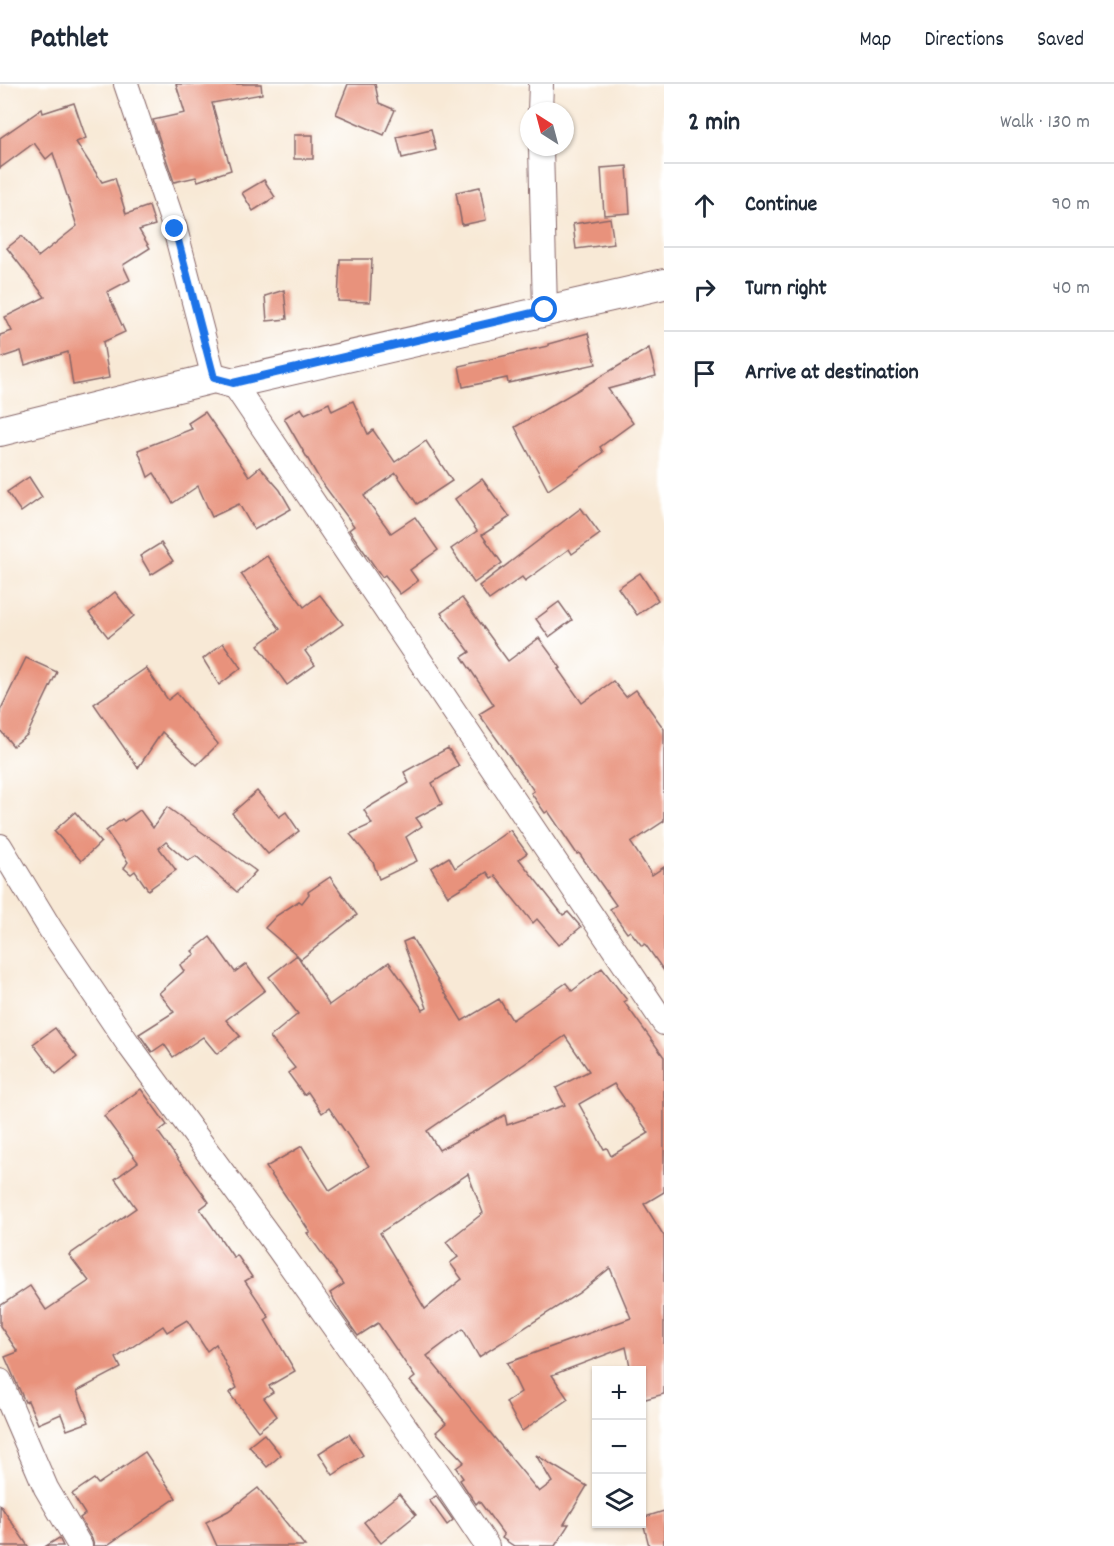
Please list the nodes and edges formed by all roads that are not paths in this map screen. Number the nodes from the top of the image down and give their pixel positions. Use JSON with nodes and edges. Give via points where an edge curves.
{"nodes":[{"id":1,"x":126,"y":84,"type":"edge"},
{"id":2,"x":541,"y":84,"type":"edge"},
{"id":3,"x":540,"y":102,"type":"edge"},
{"id":4,"x":541,"y":156,"type":"edge"},
{"id":5,"x":664,"y":284,"type":"edge"},
{"id":6,"x":545,"y":310,"type":"junction"},
{"id":7,"x":224,"y":381,"type":"junction"},
{"id":8,"x":0,"y":430,"type":"edge"},
{"id":9,"x":0,"y":846,"type":"edge"},
{"id":10,"x":664,"y":1023,"type":"edge"},
{"id":11,"x":0,"y":1381,"type":"edge"},
{"id":12,"x":80,"y":1546,"type":"edge"},
{"id":13,"x":487,"y":1546,"type":"edge"}],
"edges":[{"from":1,"to":7,"type":"street"},
{"from":2,"to":3,"type":"street"},
{"from":4,"to":6,"type":"street"},
{"from":5,"to":6,"type":"street"},
{"from":6,"to":7,"type":"street"},
{"from":7,"to":8,"type":"street"},
{"from":7,"to":10,"type":"street"},
{"from":9,"to":13,"type":"street","via":[[129,1045],[278,1248]]},
{"from":11,"to":12,"type":"street","via":[[46,1488]]}]}
